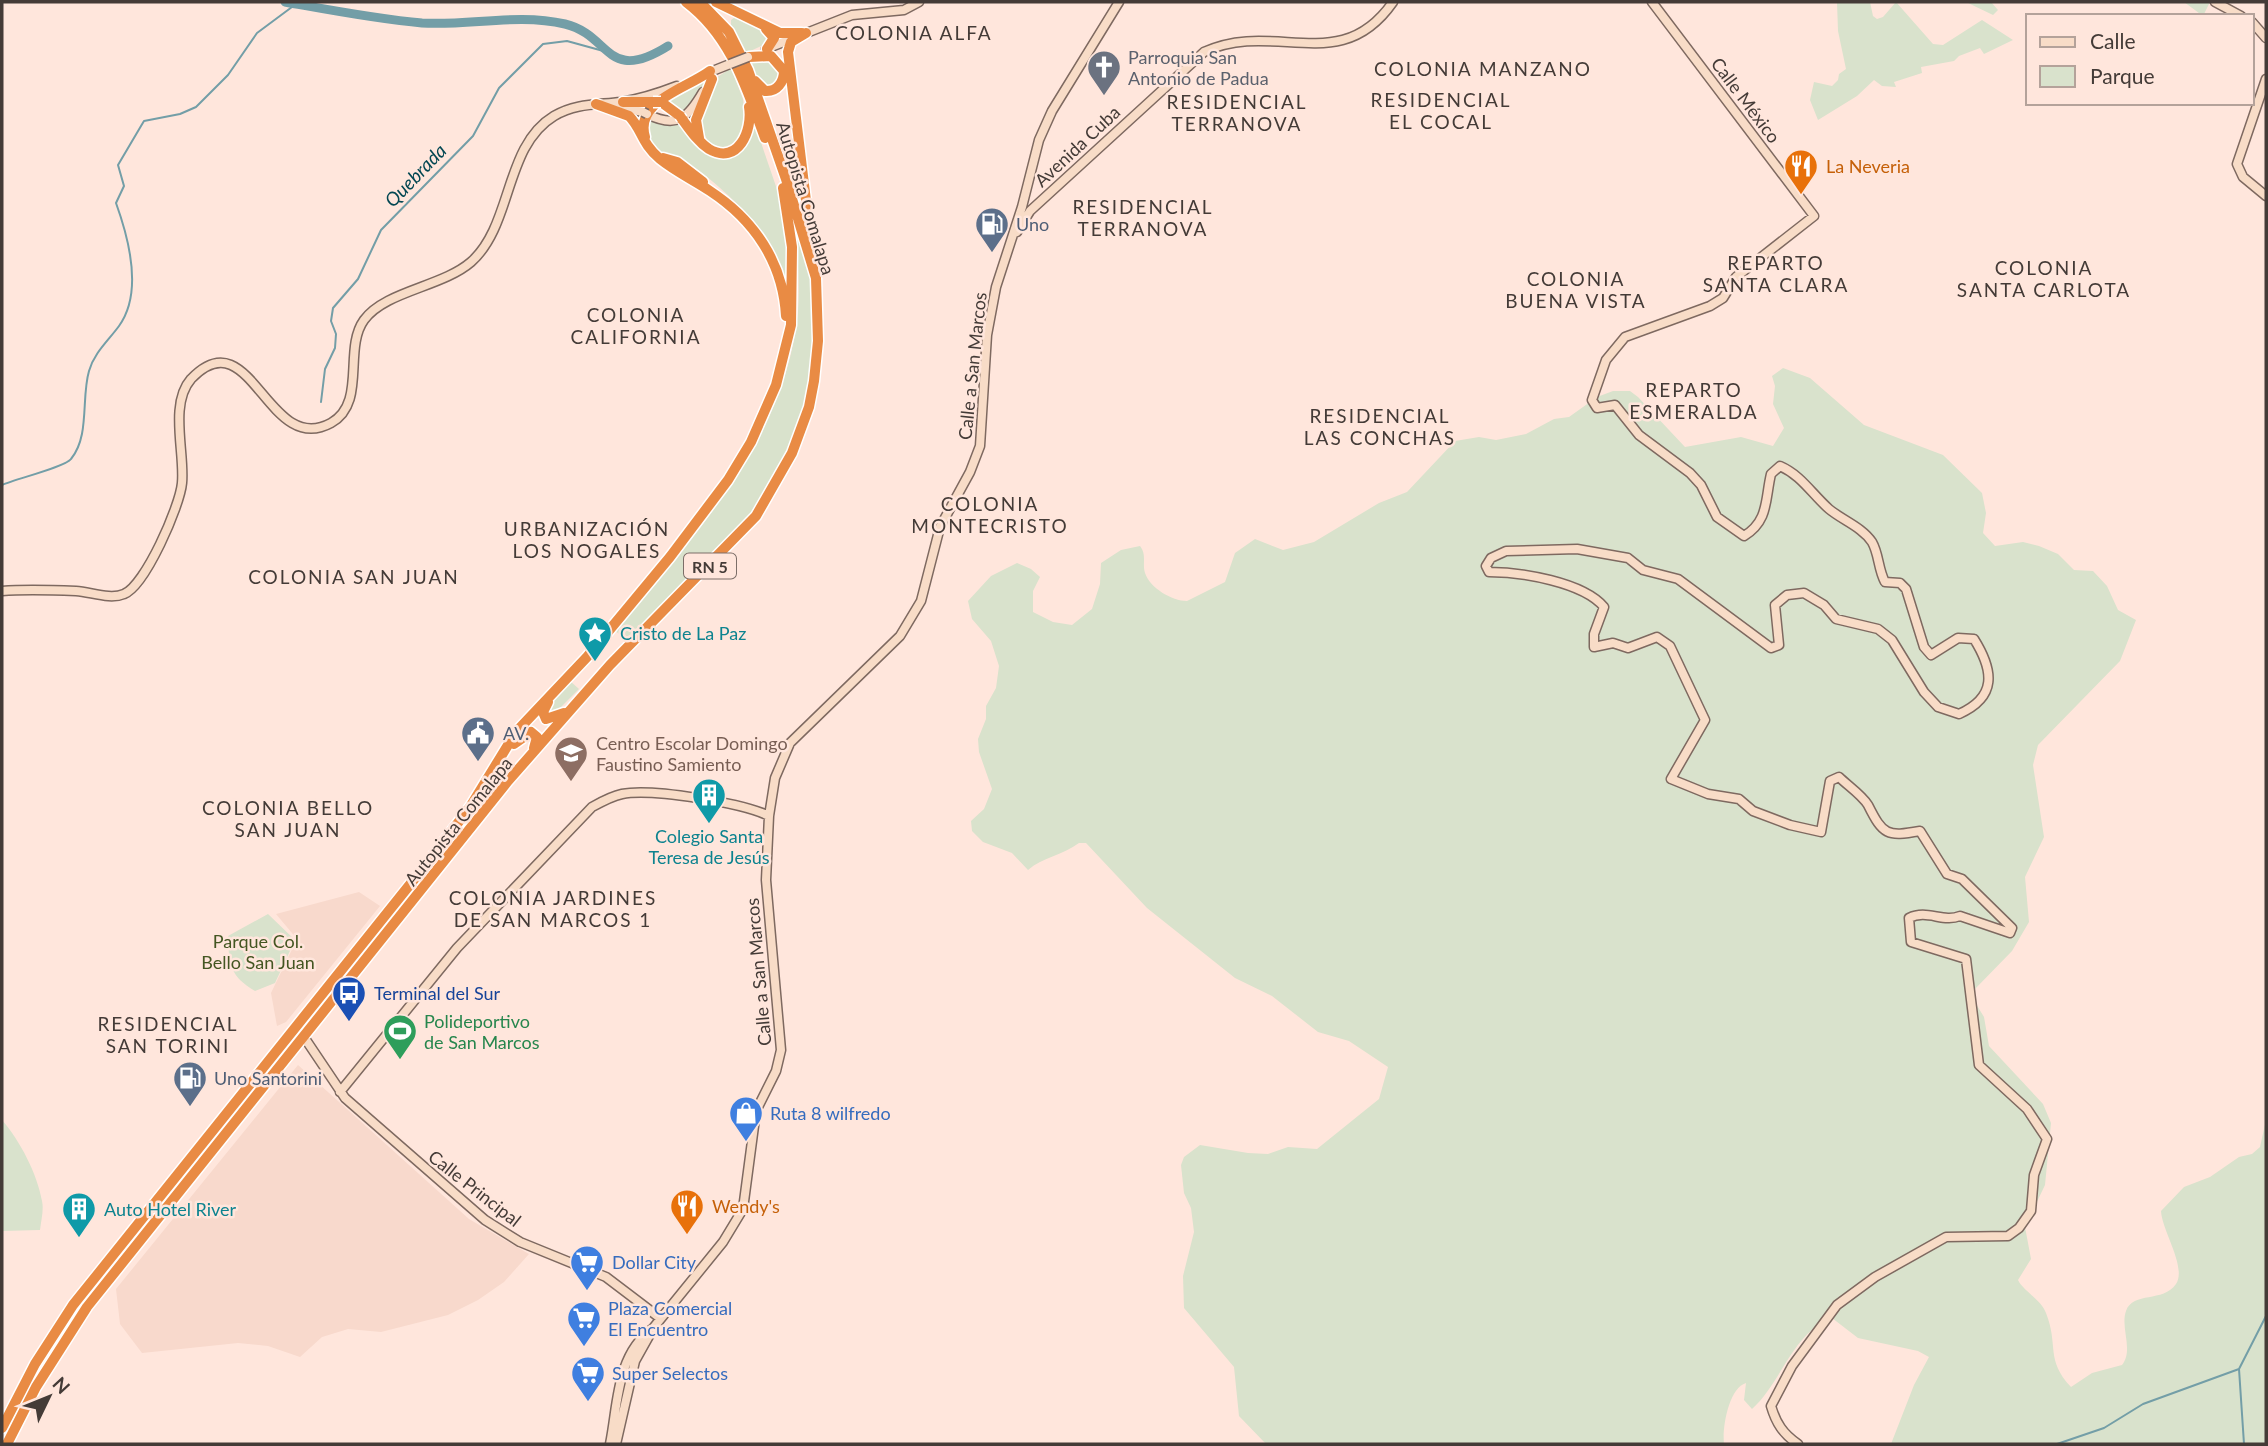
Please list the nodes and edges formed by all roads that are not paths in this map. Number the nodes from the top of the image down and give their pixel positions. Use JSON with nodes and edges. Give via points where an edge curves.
{"nodes":[{"id":1,"x":686,"y":2,"type":"edge"},
{"id":2,"x":700,"y":2,"type":"edge"},
{"id":3,"x":716,"y":2,"type":"edge"},
{"id":4,"x":919,"y":2,"type":"edge"},
{"id":5,"x":1119,"y":2,"type":"edge"},
{"id":6,"x":1393,"y":2,"type":"edge"},
{"id":7,"x":1652,"y":2,"type":"edge"},
{"id":8,"x":2215,"y":2,"type":"edge"},
{"id":9,"x":2237,"y":14,"type":"edge"},
{"id":10,"x":2254,"y":24,"type":"edge"},
{"id":11,"x":729,"y":32,"type":"junction"},
{"id":12,"x":806,"y":33,"type":"junction"},
{"id":13,"x":2266,"y":37,"type":"edge"},
{"id":14,"x":767,"y":49,"type":"junction"},
{"id":15,"x":748,"y":57,"type":"junction"},
{"id":16,"x":744,"y":72,"type":"junction"},
{"id":17,"x":711,"y":75,"type":"junction"},
{"id":18,"x":2266,"y":79,"type":"edge"},
{"id":19,"x":623,"y":102,"type":"junction"},
{"id":20,"x":593,"y":104,"type":"junction"},
{"id":21,"x":703,"y":144,"type":"junction"},
{"id":22,"x":663,"y":157,"type":"junction"},
{"id":23,"x":1030,"y":179,"type":"junction"},
{"id":24,"x":697,"y":183,"type":"junction"},
{"id":25,"x":708,"y":189,"type":"junction"},
{"id":26,"x":1049,"y":194,"type":"junction"},
{"id":27,"x":2266,"y":196,"type":"edge"},
{"id":28,"x":1011,"y":239,"type":"junction"},
{"id":29,"x":816,"y":278,"type":"junction"},
{"id":30,"x":782,"y":365,"type":"junction"},
{"id":31,"x":2,"y":591,"type":"edge"},
{"id":32,"x":556,"y":690,"type":"junction"},
{"id":33,"x":570,"y":709,"type":"junction"},
{"id":34,"x":494,"y":764,"type":"junction"},
{"id":35,"x":523,"y":765,"type":"junction"},
{"id":36,"x":769,"y":816,"type":"junction"},
{"id":37,"x":304,"y":1037,"type":"junction"},
{"id":38,"x":340,"y":1092,"type":"junction"},
{"id":39,"x":660,"y":1318,"type":"junction"},
{"id":40,"x":654,"y":1327,"type":"junction"},
{"id":41,"x":619,"y":1409,"type":"junction"},
{"id":42,"x":621,"y":1423,"type":"junction"},
{"id":43,"x":2,"y":1427,"type":"edge"},
{"id":44,"x":7,"y":1444,"type":"edge"},
{"id":45,"x":610,"y":1444,"type":"edge"},
{"id":46,"x":616,"y":1444,"type":"edge"},
{"id":47,"x":1798,"y":1444,"type":"edge"}],
"edges":[{"from":1,"to":16,"type":"highway","name":"Autopista Comalapa","number":"RN 5","via":[[722,37]]},
{"from":2,"to":11,"type":"highway","name":"Autopista Comalapa","number":"RN 5"},
{"from":3,"to":12,"type":"highway","via":[[783,34]]},
{"from":4,"to":12,"type":"main road","via":[[904,10],[852,15]]},
{"from":5,"to":23,"type":"main road","via":[[1044,126]]},
{"from":6,"to":26,"type":"main road","name":"Avenida Cuba","via":[[1369,30],[1338,43],[1231,42],[1204,52]]},
{"from":7,"to":47,"type":"main road","name":"Calle México","via":[[1814,216],[1736,277],[1723,298],[1625,337],[1606,360],[1592,400],[1597,408],[1615,405],[1621,409],[1639,435],[1690,472],[1717,517],[1744,536],[1758,528],[1771,474],[1780,466],[1794,472],[1830,510],[1870,538],[1885,582],[1900,583],[1906,589],[1924,647],[1931,655],[1958,638],[1974,639],[1988,670],[1989,688],[1976,706],[1959,714],[1938,707],[1892,640],[1878,629],[1836,619],[1804,593],[1787,595],[1775,605],[1779,645],[1772,648],[1678,579],[1643,570],[1628,558],[1577,549],[1506,551],[1486,566],[1489,572],[1523,574],[1580,589],[1597,599],[1604,607],[1594,647],[1613,643],[1628,648],[1657,637],[1670,646],[1705,719],[1671,779],[1708,794],[1739,799],[1753,811],[1821,832],[1830,780],[1839,777],[1867,803],[1884,831],[1895,836],[1920,831],[1947,874],[1962,879],[2012,928],[2010,933],[1960,916],[1953,919],[1920,913],[1909,918],[1910,942],[1966,959],[1979,1065],[2027,1109],[2047,1139],[2034,1175],[2031,1211],[2019,1228],[2008,1236],[1946,1237],[1836,1305],[1792,1366],[1771,1406],[1785,1436]]},
{"from":8,"to":9,"type":"main road"},
{"from":10,"to":13,"type":"main road"},
{"from":11,"to":14,"type":"highway","via":[[729,17],[738,15],[772,34],[774,41]]},
{"from":11,"to":16,"type":"highway","name":"Autopista Comalapa","number":"RN 5"},
{"from":12,"to":14,"type":"main road"},
{"from":12,"to":29,"type":"highway","via":[[791,42],[788,52]]},
{"from":14,"to":15,"type":"main road"},
{"from":15,"to":16,"type":"highway","via":[[774,57],[783,68],[783,80],[776,89],[765,91]]},
{"from":15,"to":17,"type":"main road","bridge":true},
{"from":16,"to":21,"type":"highway","via":[[750,114],[747,137],[726,152]]},
{"from":16,"to":29,"type":"highway","name":"Autopista Comalapa","number":"RN 5","via":[[786,179]]},
{"from":16,"to":30,"type":"highway","name":"Autopista Comalapa","number":"RN 5","via":[[788,214],[793,280],[791,325]]},
{"from":17,"to":19,"type":"main road"},
{"from":17,"to":20,"type":"main road","via":[[691,111],[676,121]]},
{"from":17,"to":21,"type":"highway","via":[[696,120]]},
{"from":17,"to":22,"type":"highway","via":[[647,111],[644,135]]},
{"from":18,"to":27,"type":"main road","via":[[2237,164],[2243,177]]},
{"from":19,"to":20,"type":"main road"},
{"from":19,"to":21,"type":"highway","via":[[657,102],[681,118]]},
{"from":20,"to":24,"type":"highway","via":[[629,116],[646,147]]},
{"from":20,"to":31,"type":"main road","via":[[565,110],[542,125],[524,152],[490,234],[473,260],[368,315],[354,344],[350,397],[332,422],[313,428],[286,421],[253,380],[231,365],[214,366],[190,381],[180,414],[181,487],[171,518],[132,590],[113,596]]},
{"from":22,"to":24,"type":"highway"},
{"from":22,"to":25,"type":"highway","via":[[694,173]]},
{"from":23,"to":26,"type":"main road","via":[[1036,194]]},
{"from":23,"to":28,"type":"main road"},
{"from":24,"to":25,"type":"highway"},
{"from":25,"to":30,"type":"highway","via":[[744,217],[776,267],[786,311]]},
{"from":26,"to":28,"type":"main road","name":"Avenida Cuba","via":[[1030,211]]},
{"from":28,"to":36,"type":"main road","name":"Calle a San Marcos","via":[[987,335],[980,446],[940,527],[920,601],[900,636],[790,743],[775,778]]},
{"from":29,"to":33,"type":"highway","name":"Autopista Comalapa","number":"RN 5","via":[[814,381],[802,429],[776,486],[740,534]]},
{"from":30,"to":32,"type":"highway","name":"Autopista Comalapa","number":"RN 5","via":[[766,412],[728,480],[606,635]]},
{"from":32,"to":33,"type":"highway","via":[[543,716],[551,720]]},
{"from":32,"to":34,"type":"highway","name":"Autopista Comalapa","number":"RN 5","via":[[528,717]]},
{"from":33,"to":35,"type":"highway","name":"Autopista Comalapa","number":"RN 5"},
{"from":34,"to":35,"type":"highway","via":[[531,732],[537,742]]},
{"from":34,"to":43,"type":"highway","name":"Autopista Comalapa","number":"RN 5","via":[[470,807],[424,867],[73,1305]]},
{"from":35,"to":37,"type":"highway","name":"Autopista Comalapa","number":"RN 5"},
{"from":36,"to":38,"type":"main road","via":[[650,793],[620,794],[592,807],[431,979]]},
{"from":36,"to":39,"type":"main road","name":"Calle a San Marcos","via":[[766,880],[780,1063],[756,1111],[743,1209],[721,1245]]},
{"from":37,"to":38,"type":"main road","name":"Calle Principal"},
{"from":37,"to":44,"type":"highway","name":"Autopista Comalapa","number":"RN 5","via":[[87,1307],[41,1377]]},
{"from":38,"to":39,"type":"main road","name":"Calle Principal","via":[[369,1122],[502,1232],[606,1277]]},
{"from":39,"to":40,"type":"main road","name":"Calle a San Marcos"},
{"from":40,"to":41,"type":"main road"},
{"from":40,"to":41,"type":"main road","via":[[628,1358]]},
{"from":41,"to":42,"type":"main road"},
{"from":41,"to":45,"type":"main road"},
{"from":42,"to":45,"type":"main road"},
{"from":42,"to":46,"type":"main road"}]}
